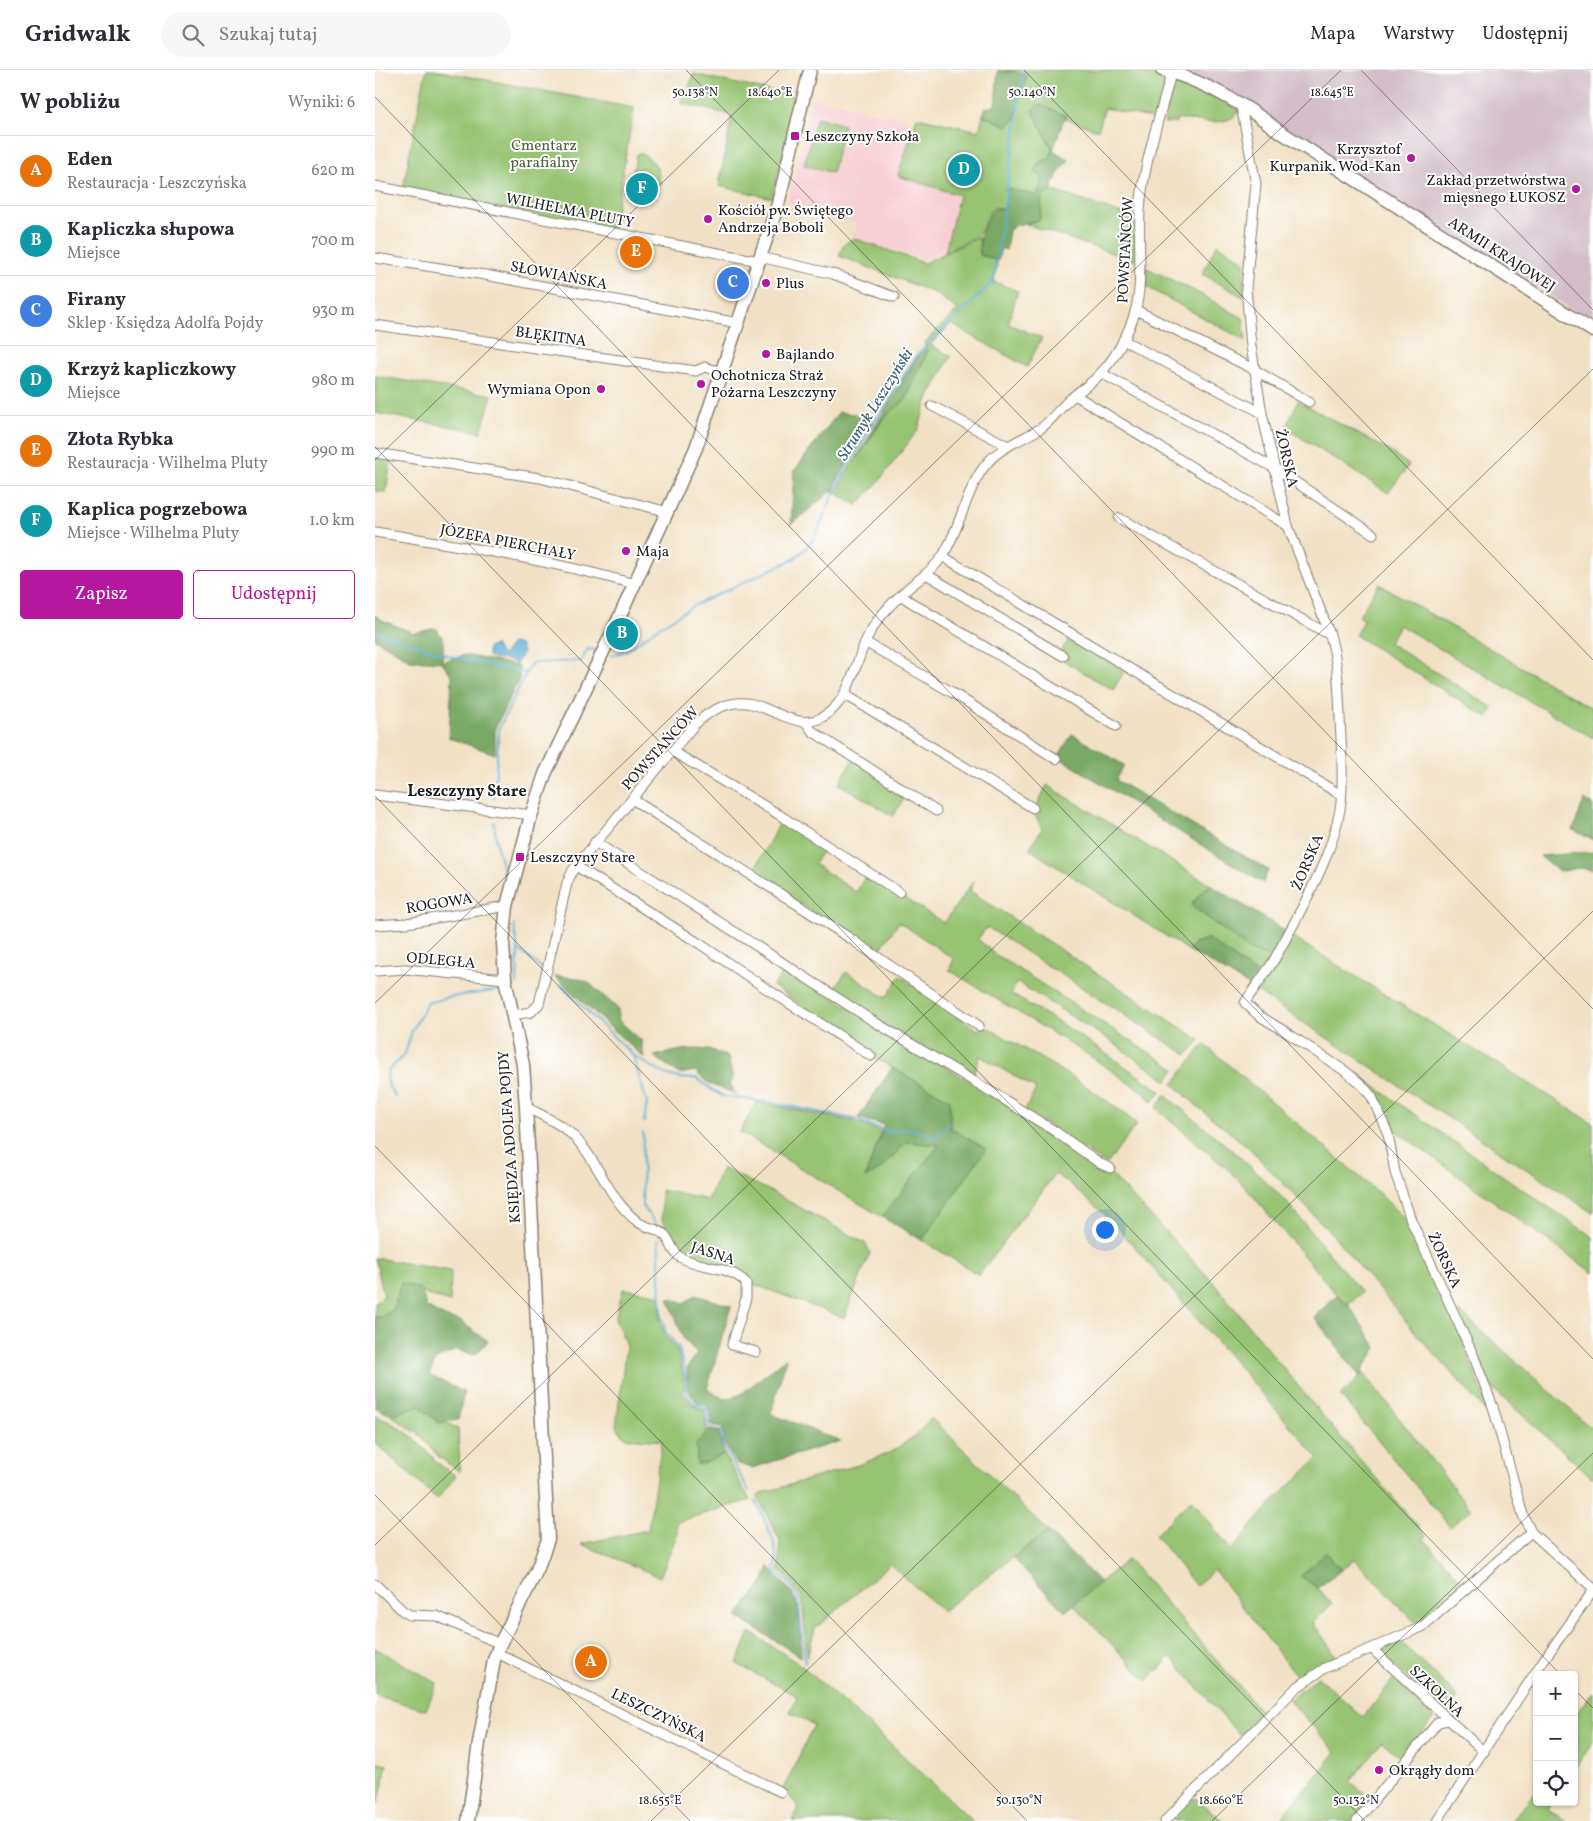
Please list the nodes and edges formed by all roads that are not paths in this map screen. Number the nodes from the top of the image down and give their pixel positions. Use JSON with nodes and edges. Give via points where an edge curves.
{"nodes":[{"id":1,"x":810,"y":70,"type":"edge"},
{"id":2,"x":1169,"y":71,"type":"edge"},
{"id":3,"x":1241,"y":106,"type":"junction"},
{"id":4,"x":375,"y":186,"type":"edge"},
{"id":5,"x":375,"y":258,"type":"edge"},
{"id":6,"x":760,"y":259,"type":"junction"},
{"id":7,"x":894,"y":297,"type":"dead end"},
{"id":8,"x":1136,"y":310,"type":"junction"},
{"id":9,"x":738,"y":322,"type":"junction"},
{"id":10,"x":375,"y":324,"type":"edge"},
{"id":11,"x":1593,"y":332,"type":"edge"},
{"id":12,"x":1123,"y":340,"type":"junction"},
{"id":13,"x":1255,"y":370,"type":"junction"},
{"id":14,"x":722,"y":372,"type":"junction"},
{"id":15,"x":1101,"y":373,"type":"junction"},
{"id":16,"x":1075,"y":395,"type":"junction"},
{"id":17,"x":1309,"y":402,"type":"dead end"},
{"id":18,"x":932,"y":406,"type":"dead end"},
{"id":19,"x":1262,"y":413,"type":"junction"},
{"id":20,"x":1008,"y":446,"type":"junction"},
{"id":21,"x":375,"y":453,"type":"edge"},
{"id":22,"x":1276,"y":469,"type":"junction"},
{"id":23,"x":668,"y":512,"type":"junction"},
{"id":24,"x":1119,"y":518,"type":"dead end"},
{"id":25,"x":1288,"y":526,"type":"junction"},
{"id":26,"x":375,"y":532,"type":"edge"},
{"id":27,"x":1373,"y":534,"type":"dead end"},
{"id":28,"x":942,"y":556,"type":"junction"},
{"id":29,"x":926,"y":574,"type":"junction"},
{"id":30,"x":634,"y":584,"type":"junction"},
{"id":31,"x":901,"y":595,"type":"junction"},
{"id":32,"x":1331,"y":635,"type":"junction"},
{"id":33,"x":865,"y":642,"type":"junction"},
{"id":34,"x":1063,"y":656,"type":"dead end"},
{"id":35,"x":844,"y":694,"type":"junction"},
{"id":36,"x":806,"y":722,"type":"junction"},
{"id":37,"x":1116,"y":726,"type":"dead end"},
{"id":38,"x":672,"y":751,"type":"junction"},
{"id":39,"x":1056,"y":759,"type":"dead end"},
{"id":40,"x":375,"y":795,"type":"edge"},
{"id":41,"x":1341,"y":795,"type":"junction"},
{"id":42,"x":632,"y":799,"type":"junction"},
{"id":43,"x":1033,"y":808,"type":"dead end"},
{"id":44,"x":936,"y":810,"type":"dead end"},
{"id":45,"x":531,"y":815,"type":"junction"},
{"id":46,"x":595,"y":842,"type":"junction"},
{"id":47,"x":576,"y":866,"type":"junction"},
{"id":48,"x":899,"y":892,"type":"dead end"},
{"id":49,"x":507,"y":906,"type":"junction"},
{"id":50,"x":375,"y":924,"type":"edge"},
{"id":51,"x":375,"y":971,"type":"edge"},
{"id":52,"x":505,"y":979,"type":"junction"},
{"id":53,"x":513,"y":1015,"type":"junction"},
{"id":54,"x":979,"y":1026,"type":"dead end"},
{"id":55,"x":871,"y":1056,"type":"dead end"},
{"id":56,"x":526,"y":1107,"type":"junction"},
{"id":57,"x":1110,"y":1168,"type":"dead end"},
{"id":58,"x":756,"y":1352,"type":"dead end"},
{"id":59,"x":1531,"y":1532,"type":"junction"},
{"id":60,"x":375,"y":1584,"type":"edge"},
{"id":61,"x":1593,"y":1589,"type":"edge"},
{"id":62,"x":498,"y":1648,"type":"junction"},
{"id":63,"x":1373,"y":1649,"type":"junction"},
{"id":64,"x":1438,"y":1710,"type":"junction"},
{"id":65,"x":1449,"y":1720,"type":"junction"},
{"id":66,"x":1438,"y":1722,"type":"junction"},
{"id":67,"x":1484,"y":1752,"type":"junction"},
{"id":68,"x":781,"y":1792,"type":"dead end"},
{"id":69,"x":468,"y":1821,"type":"edge"},
{"id":70,"x":1165,"y":1821,"type":"edge"},
{"id":71,"x":1357,"y":1821,"type":"edge"},
{"id":72,"x":1437,"y":1821,"type":"edge"}],
"edges":[{"from":1,"to":6,"type":"street","name":"KSIĘDZA ADOLFA POJDY","via":[[785,176]]},
{"from":2,"to":3,"type":"street","name":"ARMII KRAJOWEJ","via":[[1204,84]]},
{"from":2,"to":8,"type":"street","name":"POWSTAŃCÓW","via":[[1141,195]]},
{"from":3,"to":11,"type":"street","name":"ARMII KRAJOWEJ"},
{"from":3,"to":13,"type":"street","name":"ŻORSKA","via":[[1256,184],[1246,288]]},
{"from":4,"to":6,"type":"street","name":"WILHELMA PLUTY"},
{"from":5,"to":9,"type":"street","name":"SŁOWIAŃSKA"},
{"from":6,"to":7,"type":"street","name":"WILHELMA PLUTY","via":[[833,274]]},
{"from":6,"to":9,"type":"street","name":"KSIĘDZA ADOLFA POJDY"},
{"from":8,"to":12,"type":"street","name":"POWSTAŃCÓW"},
{"from":8,"to":13,"type":"street"},
{"from":9,"to":14,"type":"street","name":"KSIĘDZA ADOLFA POJDY"},
{"from":10,"to":14,"type":"street","name":"BŁĘKITNA","via":[[696,371],[705,367]]},
{"from":12,"to":15,"type":"street","name":"POWSTAŃCÓW"},
{"from":12,"to":19,"type":"street"},
{"from":13,"to":17,"type":"street"},
{"from":13,"to":19,"type":"street","name":"ŻORSKA"},
{"from":14,"to":23,"type":"street","name":"KSIĘDZA ADOLFA POJDY","via":[[696,448]]},
{"from":15,"to":16,"type":"street","name":"POWSTAŃCÓW"},
{"from":15,"to":22,"type":"street"},
{"from":16,"to":20,"type":"street","name":"POWSTAŃCÓW","via":[[1045,425]]},
{"from":16,"to":25,"type":"street"},
{"from":18,"to":20,"type":"street"},
{"from":19,"to":22,"type":"street","name":"ŻORSKA"},
{"from":20,"to":28,"type":"street","name":"POWSTAŃCÓW","via":[[991,458],[981,471]]},
{"from":21,"to":23,"type":"street","via":[[540,478]]},
{"from":22,"to":25,"type":"street","name":"ŻORSKA"},
{"from":22,"to":27,"type":"street"},
{"from":23,"to":30,"type":"street","name":"KSIĘDZA ADOLFA POJDY"},
{"from":24,"to":32,"type":"street"},
{"from":25,"to":32,"type":"street","name":"ŻORSKA"},
{"from":26,"to":30,"type":"street","name":"JÓZEFA PIERCHAŁY","via":[[545,562]]},
{"from":28,"to":29,"type":"street","name":"POWSTAŃCÓW"},
{"from":28,"to":41,"type":"street"},
{"from":29,"to":31,"type":"street","name":"POWSTAŃCÓW"},
{"from":29,"to":34,"type":"street"},
{"from":30,"to":45,"type":"street","name":"KSIĘDZA ADOLFA POJDY","via":[[545,774]]},
{"from":31,"to":33,"type":"street","name":"POWSTAŃCÓW","via":[[881,614]]},
{"from":31,"to":37,"type":"street"},
{"from":32,"to":41,"type":"street","name":"ŻORSKA","via":[[1339,680]]},
{"from":33,"to":35,"type":"street","name":"POWSTAŃCÓW"},
{"from":33,"to":39,"type":"street"},
{"from":35,"to":36,"type":"street","name":"POWSTAŃCÓW","via":[[838,705],[827,714]]},
{"from":35,"to":43,"type":"street"},
{"from":36,"to":38,"type":"street","name":"POWSTAŃCÓW","via":[[752,704],[728,705],[701,719]]},
{"from":36,"to":44,"type":"street","via":[[813,731]]},
{"from":38,"to":42,"type":"street","name":"POWSTAŃCÓW"},
{"from":38,"to":48,"type":"street"},
{"from":40,"to":45,"type":"street"},
{"from":41,"to":59,"type":"street","name":"ŻORSKA","via":[[1332,840],[1301,909],[1267,971],[1245,1003],[1258,1015],[1345,1071],[1377,1106],[1388,1134],[1395,1172],[1411,1220],[1475,1357],[1501,1433],[1518,1502]]},
{"from":42,"to":46,"type":"street","name":"POWSTAŃCÓW"},
{"from":42,"to":54,"type":"street","via":[[848,937]]},
{"from":45,"to":49,"type":"street","name":"KSIĘDZA ADOLFA POJDY"},
{"from":46,"to":47,"type":"street","name":"POWSTAŃCÓW"},
{"from":46,"to":57,"type":"street","via":[[873,1021]]},
{"from":47,"to":53,"type":"street","name":"POWSTAŃCÓW","via":[[567,883],[539,1004],[531,1012]]},
{"from":47,"to":55,"type":"street"},
{"from":49,"to":50,"type":"street","name":"ROGOWA"},
{"from":49,"to":52,"type":"street","name":"KSIĘDZA ADOLFA POJDY","via":[[503,934]]},
{"from":51,"to":52,"type":"street","name":"ODLEGŁA","via":[[405,969]]},
{"from":52,"to":53,"type":"street","name":"KSIĘDZA ADOLFA POJDY"},
{"from":53,"to":56,"type":"street","name":"KSIĘDZA ADOLFA POJDY","via":[[523,1066]]},
{"from":56,"to":58,"type":"street","name":"JASNA","via":[[570,1133],[624,1210],[640,1224],[666,1236],[679,1256],[740,1275],[746,1283],[746,1298],[732,1345]]},
{"from":56,"to":62,"type":"street","name":"KSIĘDZA ADOLFA POJDY","via":[[548,1539],[537,1570]]},
{"from":59,"to":61,"type":"street"},
{"from":59,"to":63,"type":"street","via":[[1422,1627]]},
{"from":60,"to":62,"type":"street","name":"LESZCZYŃSKA","via":[[410,1615],[437,1616]]},
{"from":61,"to":67,"type":"street"},
{"from":62,"to":68,"type":"street","name":"LESZCZYŃSKA"},
{"from":62,"to":69,"type":"street"},
{"from":63,"to":64,"type":"street","name":"SZKOLNA"},
{"from":63,"to":70,"type":"street","via":[[1325,1668],[1296,1688]]},
{"from":64,"to":65,"type":"street","name":"SZKOLNA"},
{"from":64,"to":66,"type":"street"},
{"from":65,"to":66,"type":"street"},
{"from":65,"to":67,"type":"street","name":"SZKOLNA"},
{"from":66,"to":71,"type":"street"},
{"from":67,"to":72,"type":"street"}]}
